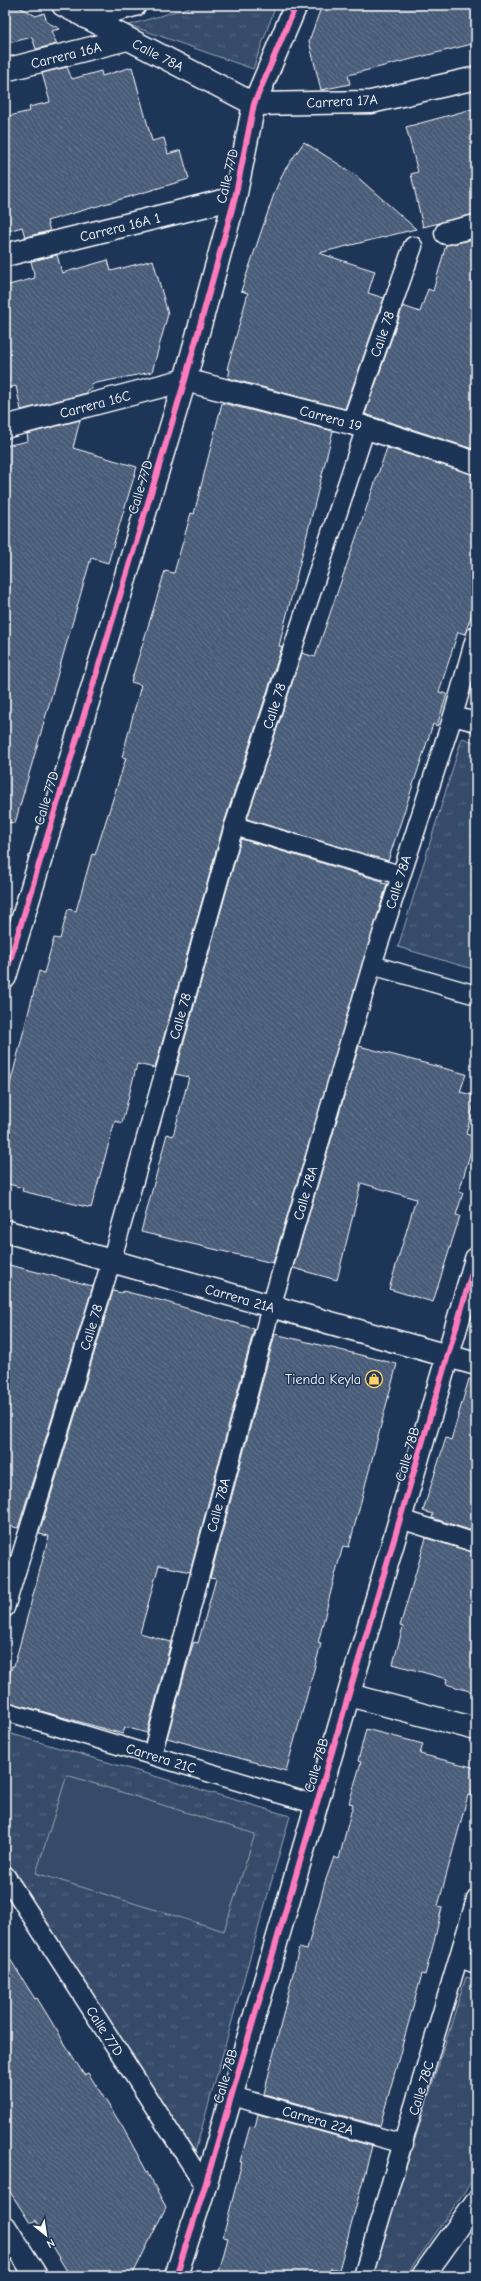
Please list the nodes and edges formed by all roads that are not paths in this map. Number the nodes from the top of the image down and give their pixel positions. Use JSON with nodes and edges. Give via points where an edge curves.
{"nodes":[{"id":1,"x":63,"y":5,"type":"edge"},
{"id":2,"x":135,"y":5,"type":"edge"},
{"id":3,"x":296,"y":5,"type":"edge"},
{"id":4,"x":87,"y":18,"type":"junction"},
{"id":5,"x":127,"y":39,"type":"junction"},
{"id":6,"x":5,"y":70,"type":"edge"},
{"id":7,"x":476,"y":78,"type":"edge"},
{"id":8,"x":254,"y":104,"type":"junction"},
{"id":9,"x":235,"y":198,"type":"junction"},
{"id":10,"x":476,"y":226,"type":"edge"},
{"id":11,"x":446,"y":234,"type":"dead end"},
{"id":12,"x":413,"y":246,"type":"dead end"},
{"id":13,"x":5,"y":255,"type":"edge"},
{"id":14,"x":185,"y":380,"type":"junction"},
{"id":15,"x":358,"y":425,"type":"junction"},
{"id":16,"x":5,"y":427,"type":"edge"},
{"id":17,"x":476,"y":463,"type":"edge"},
{"id":18,"x":476,"y":635,"type":"edge"},
{"id":19,"x":453,"y":716,"type":"junction"},
{"id":20,"x":476,"y":722,"type":"edge"},
{"id":21,"x":234,"y":826,"type":"junction"},
{"id":22,"x":400,"y":875,"type":"junction"},
{"id":23,"x":372,"y":965,"type":"junction"},
{"id":24,"x":5,"y":977,"type":"edge"},
{"id":25,"x":476,"y":995,"type":"edge"},
{"id":26,"x":5,"y":1231,"type":"edge"},
{"id":27,"x":476,"y":1259,"type":"edge"},
{"id":28,"x":111,"y":1262,"type":"junction"},
{"id":29,"x":271,"y":1307,"type":"junction"},
{"id":30,"x":447,"y":1356,"type":"junction"},
{"id":31,"x":476,"y":1364,"type":"edge"},
{"id":32,"x":400,"y":1519,"type":"junction"},
{"id":33,"x":476,"y":1542,"type":"edge"},
{"id":34,"x":5,"y":1608,"type":"edge"},
{"id":35,"x":349,"y":1695,"type":"junction"},
{"id":36,"x":5,"y":1711,"type":"edge"},
{"id":37,"x":476,"y":1729,"type":"edge"},
{"id":38,"x":152,"y":1755,"type":"junction"},
{"id":39,"x":316,"y":1805,"type":"junction"},
{"id":40,"x":5,"y":1875,"type":"edge"},
{"id":41,"x":476,"y":1900,"type":"edge"},
{"id":42,"x":468,"y":1961,"type":"edge"},
{"id":43,"x":232,"y":2096,"type":"junction"},
{"id":44,"x":404,"y":2144,"type":"junction"},
{"id":45,"x":205,"y":2186,"type":"junction"},
{"id":46,"x":476,"y":2202,"type":"edge"},
{"id":47,"x":5,"y":2227,"type":"edge"},
{"id":48,"x":36,"y":2276,"type":"edge"},
{"id":49,"x":176,"y":2276,"type":"edge"},
{"id":50,"x":363,"y":2276,"type":"edge"},
{"id":51,"x":423,"y":2276,"type":"edge"}],
"edges":[{"from":1,"to":4,"type":"street","name":"Calle 78A"},
{"from":2,"to":4,"type":"street"},
{"from":3,"to":8,"type":"street","name":"Calle 77D"},
{"from":4,"to":5,"type":"street","name":"Calle 78A"},
{"from":5,"to":6,"type":"street","name":"Carrera 16A"},
{"from":5,"to":8,"type":"street","name":"Calle 78A"},
{"from":7,"to":8,"type":"street","name":"Carrera 17A","via":[[371,102]]},
{"from":8,"to":9,"type":"street","name":"Calle 77D"},
{"from":9,"to":13,"type":"street","name":"Carrera 16A 1"},
{"from":9,"to":14,"type":"street","name":"Calle 77D"},
{"from":10,"to":11,"type":"street"},
{"from":12,"to":15,"type":"lane","name":"Calle 78"},
{"from":14,"to":15,"type":"street","name":"Carrera 19"},
{"from":14,"to":16,"type":"street","name":"Carrera 16C"},
{"from":14,"to":24,"type":"street","name":"Calle 77D"},
{"from":15,"to":17,"type":"street","name":"Carrera 19"},
{"from":15,"to":21,"type":"lane","name":"Calle 78"},
{"from":18,"to":19,"type":"lane","name":"Calle 78A"},
{"from":19,"to":20,"type":"lane"},
{"from":19,"to":22,"type":"lane","name":"Calle 78A"},
{"from":21,"to":22,"type":"lane"},
{"from":21,"to":28,"type":"lane","name":"Calle 78"},
{"from":22,"to":23,"type":"lane","name":"Calle 78A"},
{"from":23,"to":25,"type":"lane"},
{"from":23,"to":29,"type":"lane","name":"Calle 78A"},
{"from":26,"to":28,"type":"street","name":"Carrera 21A"},
{"from":27,"to":30,"type":"street","name":"Calle 78B"},
{"from":28,"to":29,"type":"street","name":"Carrera 21A"},
{"from":28,"to":34,"type":"lane","name":"Calle 78"},
{"from":29,"to":30,"type":"street","name":"Carrera 21A"},
{"from":29,"to":38,"type":"lane","name":"Calle 78A"},
{"from":30,"to":31,"type":"street","name":"Carrera 21A"},
{"from":30,"to":32,"type":"street","name":"Calle 78B"},
{"from":32,"to":33,"type":"lane"},
{"from":32,"to":35,"type":"street","name":"Calle 78B"},
{"from":35,"to":37,"type":"street"},
{"from":35,"to":39,"type":"street","name":"Calle 78B"},
{"from":36,"to":38,"type":"lane","name":"Carrera 21C"},
{"from":38,"to":39,"type":"lane","name":"Carrera 21C"},
{"from":39,"to":43,"type":"street","name":"Calle 78B"},
{"from":40,"to":45,"type":"lane","name":"Calle 77D"},
{"from":41,"to":42,"type":"lane","name":"Calle 78C"},
{"from":42,"to":44,"type":"lane","name":"Calle 78C"},
{"from":43,"to":44,"type":"lane","name":"Carrera 22A"},
{"from":43,"to":45,"type":"street","name":"Calle 78B"},
{"from":44,"to":50,"type":"lane","name":"Calle 78C"},
{"from":45,"to":49,"type":"street","name":"Calle 78B"},
{"from":46,"to":51,"type":"street"},
{"from":47,"to":48,"type":"street"}]}
